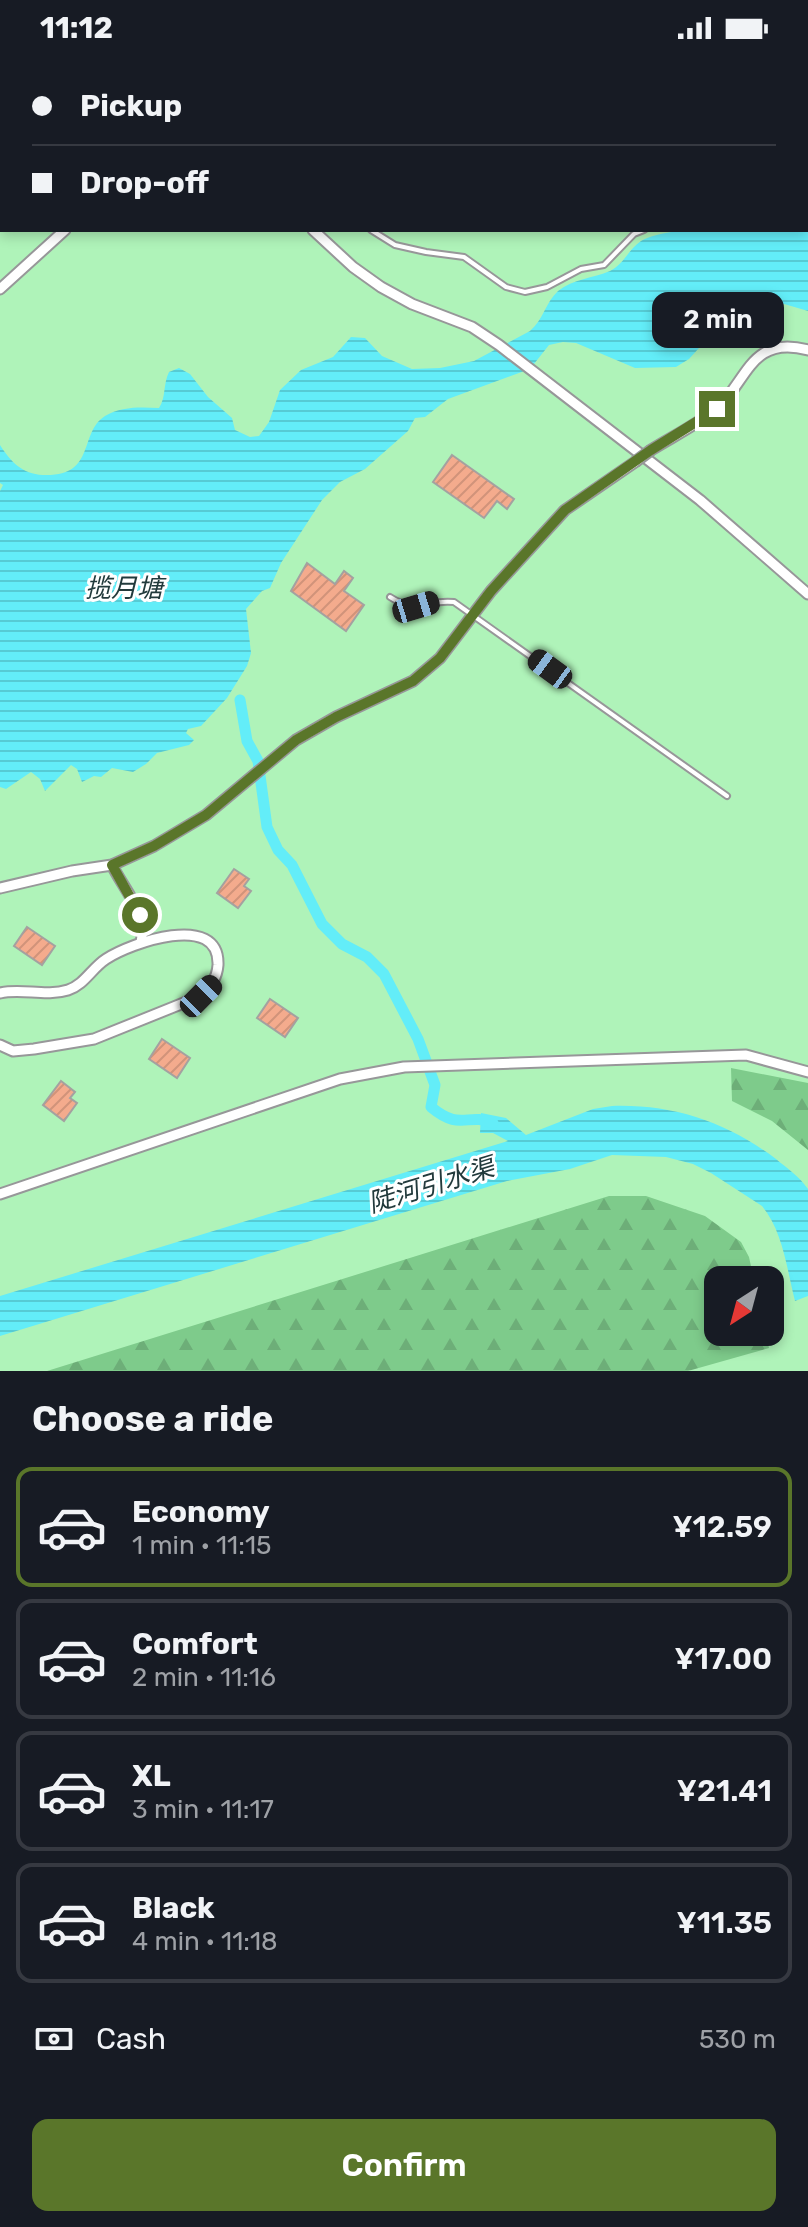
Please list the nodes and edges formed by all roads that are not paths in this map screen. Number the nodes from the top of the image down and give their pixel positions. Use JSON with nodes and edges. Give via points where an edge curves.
{"nodes":[{"id":1,"x":63,"y":232,"type":"edge"},
{"id":2,"x":315,"y":232,"type":"edge"},
{"id":3,"x":374,"y":232,"type":"edge"},
{"id":4,"x":639,"y":232,"type":"edge"},
{"id":5,"x":0,"y":289,"type":"edge"},
{"id":6,"x":808,"y":350,"type":"edge"},
{"id":7,"x":808,"y":594,"type":"edge"},
{"id":8,"x":390,"y":597,"type":"dead end"},
{"id":9,"x":474,"y":614,"type":"junction"},
{"id":10,"x":727,"y":796,"type":"dead end"},
{"id":11,"x":112,"y":865,"type":"junction"},
{"id":12,"x":0,"y":888,"type":"edge"},
{"id":13,"x":141,"y":942,"type":"junction"},
{"id":14,"x":0,"y":993,"type":"edge"},
{"id":15,"x":0,"y":1045,"type":"edge"},
{"id":16,"x":808,"y":1072,"type":"edge"},
{"id":17,"x":0,"y":1194,"type":"edge"}],
"edges":[{"from":1,"to":5,"type":"street"},
{"from":2,"to":7,"type":"street","via":[[381,287],[472,327],[499,345],[700,500]]},
{"from":3,"to":4,"type":"lane","via":[[395,245],[464,257],[506,287],[525,292],[604,265]]},
{"from":6,"to":9,"type":"street","bridge":true,"via":[[794,346],[759,357],[717,409],[565,510]]},
{"from":8,"to":9,"type":"lane","via":[[416,607],[438,600],[454,602]]},
{"from":9,"to":10,"type":"lane"},
{"from":9,"to":11,"type":"street","via":[[440,658],[413,681],[296,740],[206,815]]},
{"from":11,"to":12,"type":"street"},
{"from":11,"to":13,"type":"street","via":[[140,915]]},
{"from":13,"to":14,"type":"street","via":[[103,960],[69,990]]},
{"from":13,"to":15,"type":"street","via":[[193,934],[210,942],[218,954],[213,984],[201,996],[94,1039],[13,1051]]},
{"from":16,"to":17,"type":"street","via":[[746,1055],[404,1067],[340,1079]]}]}
